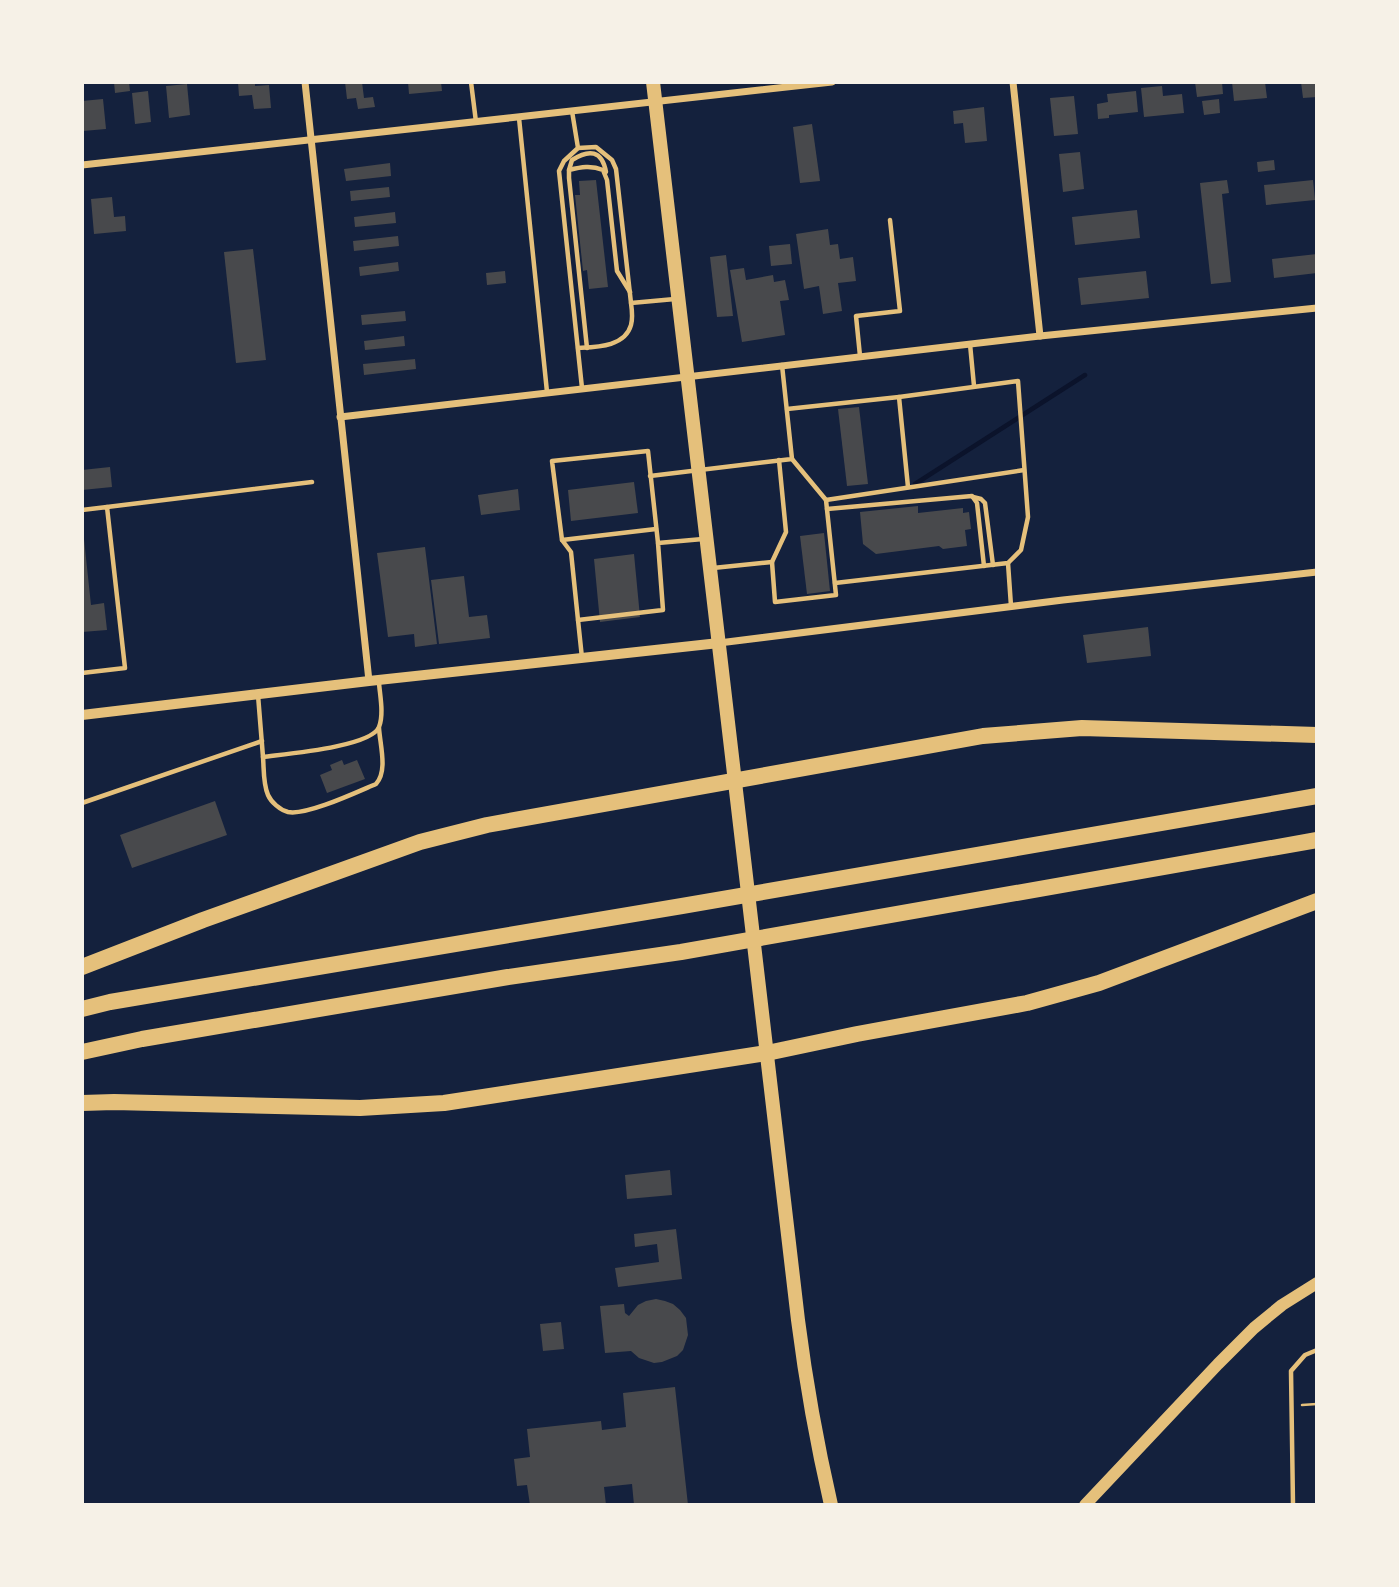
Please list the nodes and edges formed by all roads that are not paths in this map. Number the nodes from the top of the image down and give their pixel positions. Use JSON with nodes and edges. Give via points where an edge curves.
{"nodes":[{"id":1,"x":305,"y":82,"type":"edge"},
{"id":2,"x":471,"y":82,"type":"edge"},
{"id":3,"x":653,"y":82,"type":"edge"},
{"id":4,"x":832,"y":82,"type":"edge"},
{"id":5,"x":1013,"y":82,"type":"edge"},
{"id":6,"x":656,"y":101,"type":"junction"},
{"id":7,"x":572,"y":111,"type":"junction"},
{"id":8,"x":519,"y":118,"type":"junction"},
{"id":9,"x":476,"y":123,"type":"junction"},
{"id":10,"x":311,"y":141,"type":"junction"},
{"id":11,"x":578,"y":148,"type":"junction"},
{"id":12,"x":82,"y":165,"type":"edge"},
{"id":13,"x":569,"y":170,"type":"junction"},
{"id":14,"x":607,"y":180,"type":"junction"},
{"id":15,"x":890,"y":220,"type":"dead end"},
{"id":16,"x":630,"y":292,"type":"junction"},
{"id":17,"x":679,"y":298,"type":"junction"},
{"id":18,"x":631,"y":303,"type":"junction"},
{"id":19,"x":1317,"y":308,"type":"edge"},
{"id":20,"x":1040,"y":336,"type":"junction"},
{"id":21,"x":970,"y":344,"type":"junction"},
{"id":22,"x":578,"y":348,"type":"junction"},
{"id":23,"x":587,"y":348,"type":"junction"},
{"id":24,"x":860,"y":356,"type":"junction"},
{"id":25,"x":782,"y":365,"type":"junction"},
{"id":26,"x":689,"y":375,"type":"junction"},
{"id":27,"x":974,"y":386,"type":"junction"},
{"id":28,"x":582,"y":388,"type":"junction"},
{"id":29,"x":547,"y":392,"type":"junction"},
{"id":30,"x":899,"y":397,"type":"junction"},
{"id":31,"x":787,"y":409,"type":"junction"},
{"id":32,"x":340,"y":417,"type":"junction"},
{"id":33,"x":792,"y":459,"type":"junction"},
{"id":34,"x":779,"y":460,"type":"junction"},
{"id":35,"x":699,"y":470,"type":"junction"},
{"id":36,"x":1024,"y":470,"type":"junction"},
{"id":37,"x":650,"y":476,"type":"junction"},
{"id":38,"x":312,"y":482,"type":"dead end"},
{"id":39,"x":908,"y":487,"type":"junction"},
{"id":40,"x":972,"y":496,"type":"junction"},
{"id":41,"x":826,"y":500,"type":"junction"},
{"id":42,"x":107,"y":507,"type":"junction"},
{"id":43,"x":827,"y":509,"type":"junction"},
{"id":44,"x":82,"y":510,"type":"edge"},
{"id":45,"x":656,"y":529,"type":"junction"},
{"id":46,"x":707,"y":538,"type":"junction"},
{"id":47,"x":562,"y":540,"type":"junction"},
{"id":48,"x":658,"y":543,"type":"junction"},
{"id":49,"x":772,"y":562,"type":"junction"},
{"id":50,"x":1008,"y":563,"type":"junction"},
{"id":51,"x":993,"y":565,"type":"junction"},
{"id":52,"x":984,"y":566,"type":"junction"},
{"id":53,"x":711,"y":568,"type":"junction"},
{"id":54,"x":1317,"y":572,"type":"edge"},
{"id":55,"x":835,"y":583,"type":"junction"},
{"id":56,"x":1012,"y":607,"type":"junction"},
{"id":57,"x":578,"y":620,"type":"junction"},
{"id":58,"x":719,"y":643,"type":"junction"},
{"id":59,"x":582,"y":658,"type":"junction"},
{"id":60,"x":82,"y":673,"type":"edge"},
{"id":61,"x":374,"y":681,"type":"junction"},
{"id":62,"x":257,"y":694,"type":"junction"},
{"id":63,"x":82,"y":715,"type":"edge"},
{"id":64,"x":379,"y":728,"type":"junction"},
{"id":65,"x":1317,"y":735,"type":"edge"},
{"id":66,"x":262,"y":741,"type":"junction"},
{"id":67,"x":263,"y":757,"type":"junction"},
{"id":68,"x":736,"y":782,"type":"junction"},
{"id":69,"x":1317,"y":796,"type":"edge"},
{"id":70,"x":82,"y":803,"type":"edge"},
{"id":71,"x":1317,"y":840,"type":"edge"},
{"id":72,"x":1317,"y":901,"type":"edge"},
{"id":73,"x":82,"y":967,"type":"edge"},
{"id":74,"x":82,"y":1009,"type":"edge"},
{"id":75,"x":82,"y":1052,"type":"edge"},
{"id":76,"x":767,"y":1053,"type":"junction"},
{"id":77,"x":82,"y":1103,"type":"edge"},
{"id":78,"x":1317,"y":1283,"type":"edge"},
{"id":79,"x":1317,"y":1350,"type":"edge"},
{"id":80,"x":831,"y":1505,"type":"edge"},
{"id":81,"x":1085,"y":1505,"type":"edge"},
{"id":82,"x":1293,"y":1505,"type":"edge"}],
"edges":[{"from":1,"to":10,"type":"street"},
{"from":2,"to":9,"type":"lane"},
{"from":3,"to":6,"type":"main road"},
{"from":4,"to":6,"type":"street"},
{"from":5,"to":20,"type":"street"},
{"from":6,"to":7,"type":"street"},
{"from":6,"to":17,"type":"main road"},
{"from":7,"to":8,"type":"street"},
{"from":7,"to":11,"type":"lane"},
{"from":8,"to":9,"type":"street"},
{"from":8,"to":29,"type":"lane"},
{"from":9,"to":10,"type":"street"},
{"from":10,"to":12,"type":"street"},
{"from":10,"to":32,"type":"street"},
{"from":11,"to":16,"type":"lane","via":[[596,147],[616,169]]},
{"from":11,"to":22,"type":"lane","via":[[559,171]]},
{"from":13,"to":14,"type":"lane","via":[[593,166],[603,170]]},
{"from":13,"to":14,"type":"lane","via":[[572,160],[595,153],[604,162]]},
{"from":13,"to":23,"type":"lane"},
{"from":14,"to":16,"type":"lane","via":[[617,271]]},
{"from":15,"to":24,"type":"lane","via":[[900,311],[856,316]]},
{"from":16,"to":18,"type":"lane"},
{"from":17,"to":18,"type":"lane"},
{"from":17,"to":26,"type":"main road"},
{"from":18,"to":23,"type":"lane","via":[[630,330],[611,344]]},
{"from":19,"to":20,"type":"street"},
{"from":20,"to":21,"type":"street"},
{"from":21,"to":24,"type":"street"},
{"from":21,"to":27,"type":"lane"},
{"from":22,"to":23,"type":"lane"},
{"from":22,"to":28,"type":"lane"},
{"from":24,"to":25,"type":"street"},
{"from":25,"to":26,"type":"street"},
{"from":25,"to":31,"type":"lane"},
{"from":26,"to":28,"type":"street"},
{"from":26,"to":35,"type":"main road"},
{"from":27,"to":30,"type":"lane"},
{"from":27,"to":36,"type":"lane","via":[[1017,381]]},
{"from":28,"to":29,"type":"street"},
{"from":29,"to":32,"type":"street"},
{"from":30,"to":31,"type":"lane"},
{"from":30,"to":39,"type":"lane"},
{"from":31,"to":33,"type":"lane"},
{"from":32,"to":61,"type":"street"},
{"from":33,"to":34,"type":"lane"},
{"from":33,"to":41,"type":"lane"},
{"from":34,"to":35,"type":"lane"},
{"from":34,"to":49,"type":"lane","via":[[786,532]]},
{"from":35,"to":37,"type":"lane"},
{"from":35,"to":46,"type":"main road"},
{"from":36,"to":39,"type":"lane"},
{"from":36,"to":50,"type":"lane","via":[[1028,517],[1021,550]]},
{"from":37,"to":45,"type":"lane"},
{"from":37,"to":47,"type":"lane","via":[[648,451],[552,461]]},
{"from":38,"to":42,"type":"lane"},
{"from":39,"to":41,"type":"lane"},
{"from":40,"to":43,"type":"lane"},
{"from":40,"to":51,"type":"lane","via":[[985,503]]},
{"from":40,"to":52,"type":"lane","via":[[977,503]]},
{"from":41,"to":43,"type":"lane"},
{"from":42,"to":44,"type":"lane"},
{"from":42,"to":60,"type":"lane","via":[[125,668]]},
{"from":43,"to":55,"type":"lane"},
{"from":45,"to":47,"type":"lane"},
{"from":45,"to":48,"type":"lane"},
{"from":46,"to":48,"type":"lane"},
{"from":46,"to":53,"type":"main road"},
{"from":47,"to":57,"type":"lane","via":[[571,552]]},
{"from":48,"to":57,"type":"lane","via":[[663,610]]},
{"from":49,"to":53,"type":"lane"},
{"from":49,"to":55,"type":"lane","via":[[775,602],[836,595]]},
{"from":50,"to":51,"type":"lane"},
{"from":50,"to":56,"type":"lane"},
{"from":51,"to":52,"type":"lane"},
{"from":52,"to":55,"type":"lane"},
{"from":53,"to":58,"type":"main road"},
{"from":54,"to":56,"type":"street"},
{"from":56,"to":58,"type":"street"},
{"from":57,"to":59,"type":"lane"},
{"from":58,"to":59,"type":"street"},
{"from":58,"to":68,"type":"main road"},
{"from":59,"to":61,"type":"street"},
{"from":61,"to":62,"type":"street"},
{"from":61,"to":64,"type":"lane","via":[[381,710]]},
{"from":62,"to":63,"type":"street"},
{"from":62,"to":66,"type":"lane"},
{"from":64,"to":67,"type":"lane","via":[[372,736],[348,744]]},
{"from":64,"to":67,"type":"lane","via":[[380,780],[303,811],[289,812],[269,798]]},
{"from":65,"to":68,"type":"highway","via":[[1082,728],[983,736]]},
{"from":66,"to":67,"type":"lane"},
{"from":66,"to":70,"type":"lane"},
{"from":68,"to":73,"type":"highway","via":[[487,825],[420,842]]},
{"from":68,"to":76,"type":"main road"},
{"from":69,"to":74,"type":"highway"},
{"from":71,"to":75,"type":"highway"},
{"from":72,"to":76,"type":"highway","via":[[1099,983],[1039,1000]]},
{"from":76,"to":77,"type":"highway","via":[[444,1103],[360,1108]]},
{"from":76,"to":80,"type":"main road","via":[[807,1390]]},
{"from":78,"to":81,"type":"main road","via":[[1254,1328]]},
{"from":79,"to":82,"type":"lane","via":[[1305,1355],[1291,1371]]}]}
